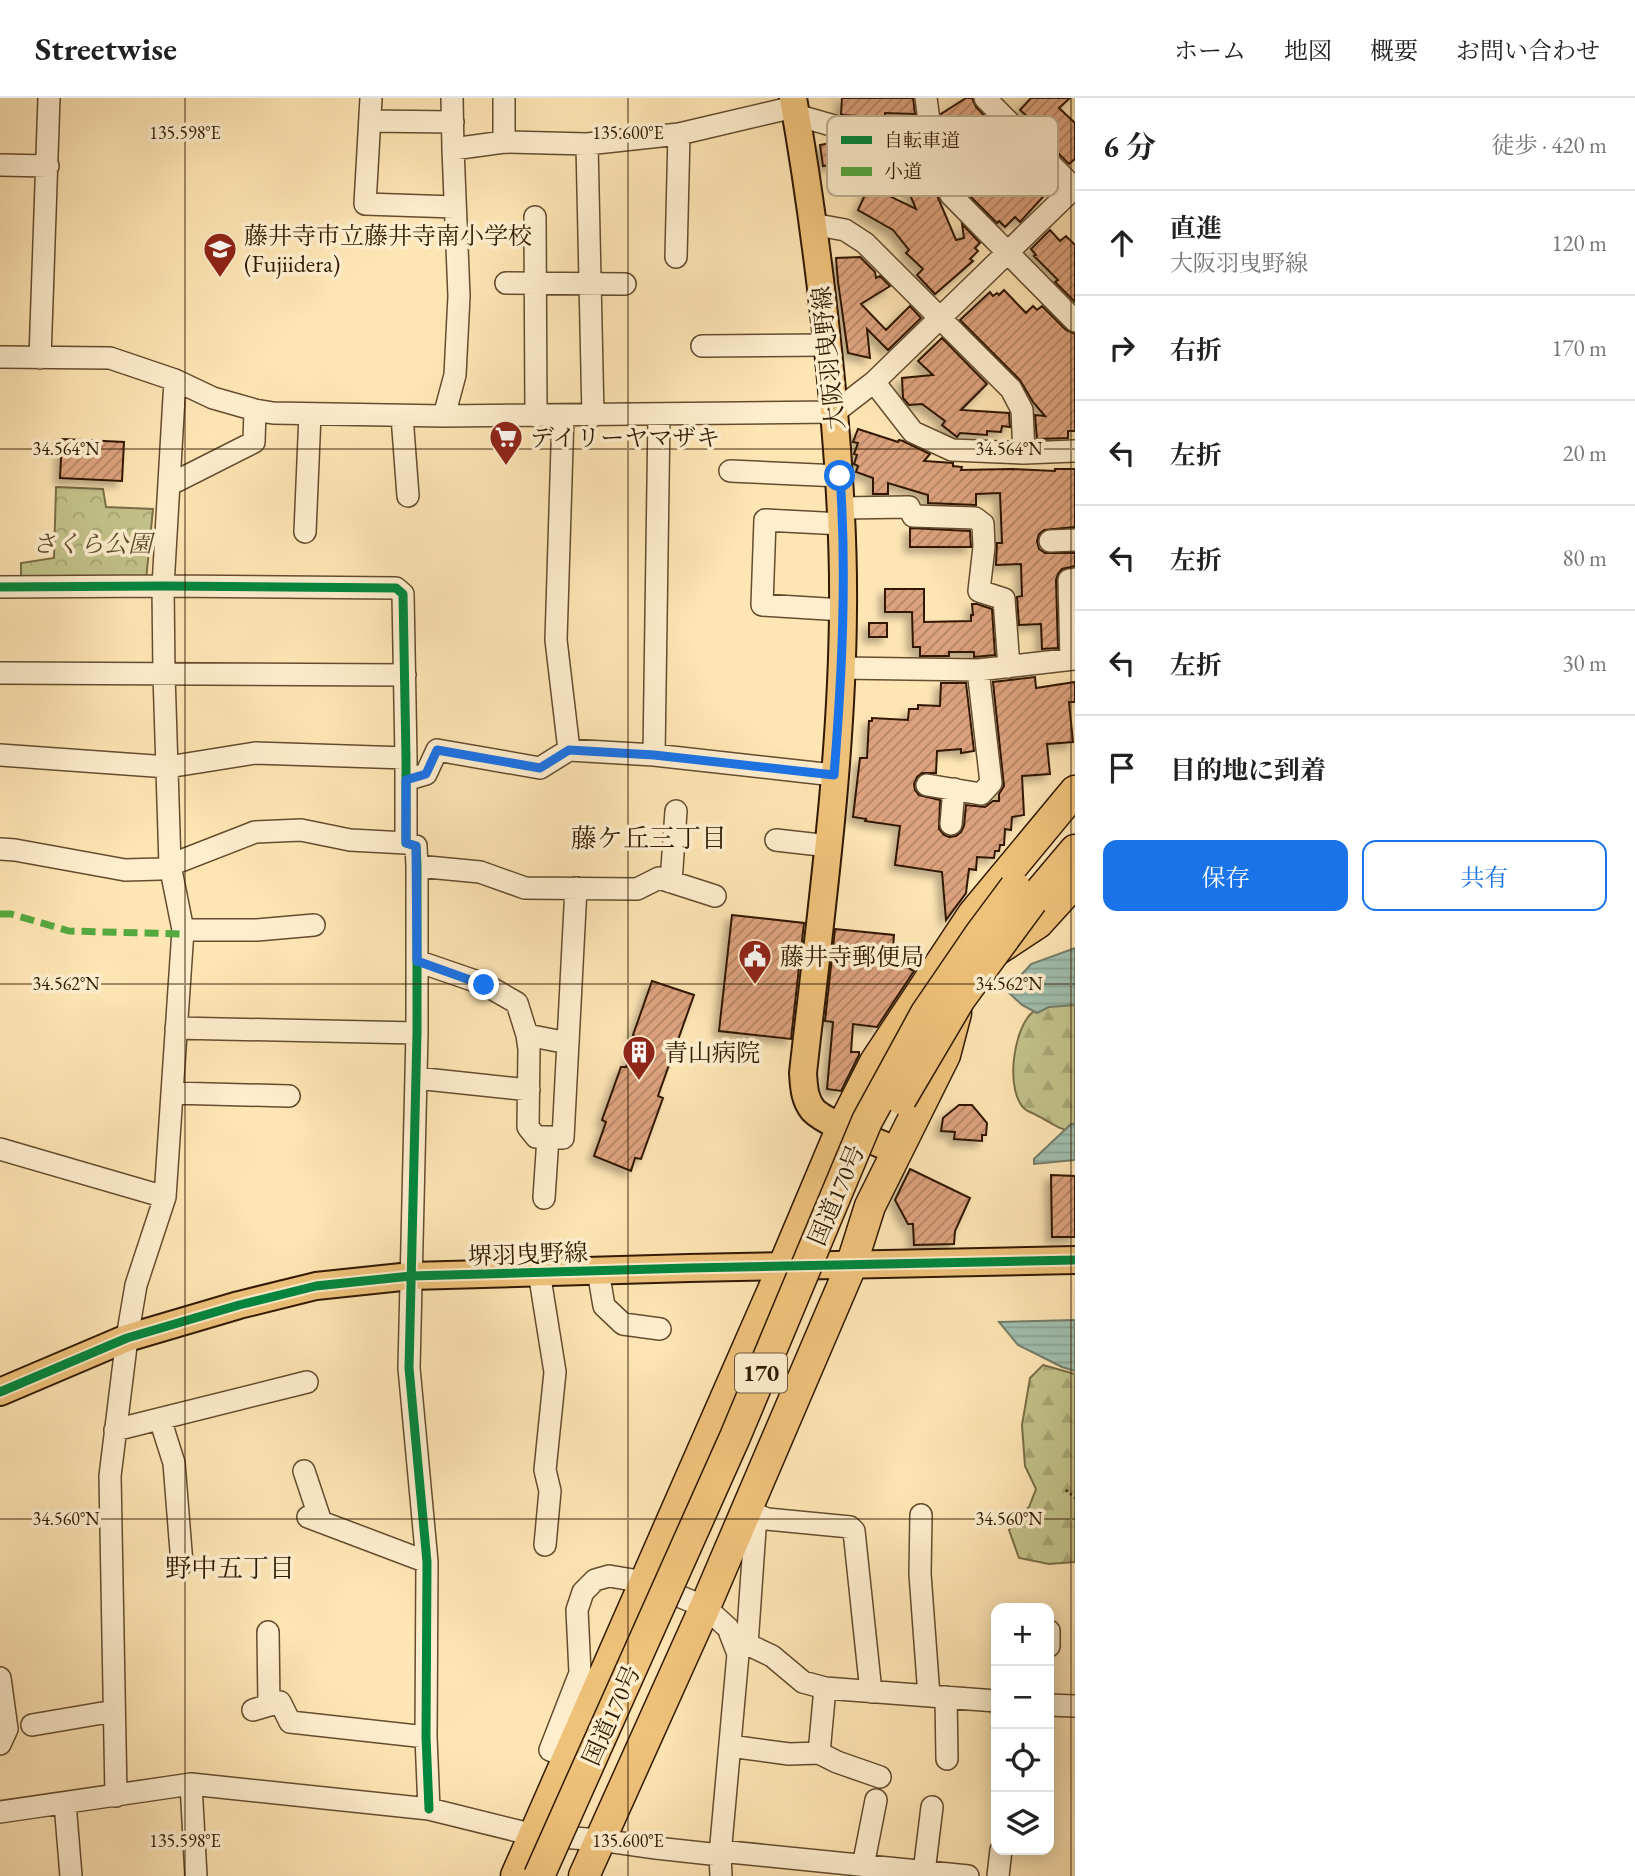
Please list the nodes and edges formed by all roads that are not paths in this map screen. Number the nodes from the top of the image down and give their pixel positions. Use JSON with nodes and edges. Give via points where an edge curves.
{"nodes":[{"id":1,"x":49,"y":98,"type":"edge"},
{"id":2,"x":371,"y":98,"type":"edge"},
{"id":3,"x":452,"y":98,"type":"edge"},
{"id":4,"x":504,"y":98,"type":"edge"},
{"id":5,"x":947,"y":98,"type":"edge"},
{"id":6,"x":985,"y":98,"type":"edge"},
{"id":7,"x":927,"y":104,"type":"edge"},
{"id":8,"x":794,"y":107,"type":"edge"},
{"id":9,"x":1003,"y":116,"type":"edge"},
{"id":10,"x":827,"y":120,"type":"edge"},
{"id":11,"x":369,"y":121,"type":"junction"},
{"id":12,"x":453,"y":122,"type":"junction"},
{"id":13,"x":679,"y":134,"type":"junction"},
{"id":14,"x":504,"y":142,"type":"junction"},
{"id":15,"x":587,"y":144,"type":"junction"},
{"id":16,"x":453,"y":149,"type":"junction"},
{"id":17,"x":0,"y":165,"type":"edge"},
{"id":18,"x":48,"y":166,"type":"junction"},
{"id":19,"x":1058,"y":171,"type":"edge"},
{"id":20,"x":1075,"y":188,"type":"edge"},
{"id":21,"x":952,"y":196,"type":"edge"},
{"id":22,"x":455,"y":207,"type":"junction"},
{"id":23,"x":535,"y":217,"type":"dead end"},
{"id":24,"x":812,"y":224,"type":"junction"},
{"id":25,"x":1008,"y":252,"type":"junction"},
{"id":26,"x":676,"y":257,"type":"dead end"},
{"id":27,"x":506,"y":283,"type":"dead end"},
{"id":28,"x":536,"y":284,"type":"junction"},
{"id":29,"x":590,"y":284,"type":"junction"},
{"id":30,"x":625,"y":284,"type":"dead end"},
{"id":31,"x":939,"y":319,"type":"junction"},
{"id":32,"x":1075,"y":321,"type":"edge"},
{"id":33,"x":828,"y":345,"type":"junction"},
{"id":34,"x":702,"y":346,"type":"dead end"},
{"id":35,"x":0,"y":357,"type":"edge"},
{"id":36,"x":40,"y":358,"type":"junction"},
{"id":37,"x":175,"y":380,"type":"junction"},
{"id":38,"x":874,"y":382,"type":"junction"},
{"id":39,"x":255,"y":410,"type":"junction"},
{"id":40,"x":835,"y":412,"type":"junction"},
{"id":41,"x":310,"y":414,"type":"junction"},
{"id":42,"x":563,"y":415,"type":"junction"},
{"id":43,"x":659,"y":415,"type":"junction"},
{"id":44,"x":402,"y":416,"type":"junction"},
{"id":45,"x":444,"y":416,"type":"junction"},
{"id":46,"x":536,"y":416,"type":"junction"},
{"id":47,"x":593,"y":416,"type":"junction"},
{"id":48,"x":1075,"y":451,"type":"edge"},
{"id":49,"x":1024,"y":453,"type":"junction"},
{"id":50,"x":730,"y":471,"type":"dead end"},
{"id":51,"x":840,"y":476,"type":"junction"},
{"id":52,"x":169,"y":485,"type":"junction"},
{"id":53,"x":408,"y":496,"type":"dead end"},
{"id":54,"x":842,"y":516,"type":"junction"},
{"id":55,"x":305,"y":532,"type":"dead end"},
{"id":56,"x":1075,"y":540,"type":"edge"},
{"id":57,"x":1049,"y":541,"type":"dead end"},
{"id":58,"x":1075,"y":579,"type":"edge"},
{"id":59,"x":163,"y":586,"type":"junction"},
{"id":60,"x":0,"y":587,"type":"edge"},
{"id":61,"x":843,"y":610,"type":"junction"},
{"id":62,"x":1073,"y":659,"type":"edge"},
{"id":63,"x":1009,"y":667,"type":"junction"},
{"id":64,"x":841,"y":668,"type":"junction"},
{"id":65,"x":978,"y":670,"type":"junction"},
{"id":66,"x":0,"y":673,"type":"edge"},
{"id":67,"x":164,"y":674,"type":"junction"},
{"id":68,"x":405,"y":675,"type":"junction"},
{"id":69,"x":569,"y":750,"type":"junction"},
{"id":70,"x":0,"y":755,"type":"edge"},
{"id":71,"x":654,"y":755,"type":"junction"},
{"id":72,"x":407,"y":758,"type":"junction"},
{"id":73,"x":168,"y":767,"type":"junction"},
{"id":74,"x":834,"y":775,"type":"junction"},
{"id":75,"x":406,"y":780,"type":"junction"},
{"id":76,"x":927,"y":785,"type":"dead end"},
{"id":77,"x":954,"y":789,"type":"junction"},
{"id":78,"x":1075,"y":791,"type":"edge"},
{"id":79,"x":676,"y":811,"type":"dead end"},
{"id":80,"x":1075,"y":818,"type":"edge"},
{"id":81,"x":951,"y":824,"type":"dead end"},
{"id":82,"x":776,"y":841,"type":"dead end"},
{"id":83,"x":406,"y":843,"type":"junction"},
{"id":84,"x":829,"y":846,"type":"junction"},
{"id":85,"x":0,"y":849,"type":"edge"},
{"id":86,"x":1075,"y":850,"type":"edge"},
{"id":87,"x":170,"y":865,"type":"junction"},
{"id":88,"x":417,"y":866,"type":"junction"},
{"id":89,"x":671,"y":882,"type":"junction"},
{"id":90,"x":1075,"y":882,"type":"edge"},
{"id":91,"x":576,"y":888,"type":"junction"},
{"id":92,"x":1023,"y":894,"type":"junction"},
{"id":93,"x":715,"y":896,"type":"dead end"},
{"id":94,"x":314,"y":925,"type":"dead end"},
{"id":95,"x":183,"y":930,"type":"junction"},
{"id":96,"x":417,"y":961,"type":"junction"},
{"id":97,"x":176,"y":1028,"type":"junction"},
{"id":98,"x":417,"y":1033,"type":"junction"},
{"id":99,"x":527,"y":1035,"type":"junction"},
{"id":100,"x":568,"y":1043,"type":"junction"},
{"id":101,"x":416,"y":1078,"type":"junction"},
{"id":102,"x":529,"y":1090,"type":"junction"},
{"id":103,"x":172,"y":1093,"type":"junction"},
{"id":104,"x":289,"y":1096,"type":"dead end"},
{"id":105,"x":842,"y":1127,"type":"junction"},
{"id":106,"x":548,"y":1137,"type":"junction"},
{"id":107,"x":0,"y":1149,"type":"edge"},
{"id":108,"x":897,"y":1151,"type":"junction"},
{"id":109,"x":165,"y":1197,"type":"junction"},
{"id":110,"x":544,"y":1198,"type":"dead end"},
{"id":111,"x":1075,"y":1261,"type":"edge"},
{"id":112,"x":851,"y":1266,"type":"junction"},
{"id":113,"x":783,"y":1267,"type":"junction"},
{"id":114,"x":598,"y":1271,"type":"junction"},
{"id":115,"x":539,"y":1272,"type":"junction"},
{"id":116,"x":411,"y":1276,"type":"junction"},
{"id":117,"x":660,"y":1329,"type":"dead end"},
{"id":118,"x":127,"y":1338,"type":"junction"},
{"id":119,"x":307,"y":1382,"type":"dead end"},
{"id":120,"x":0,"y":1392,"type":"edge"},
{"id":121,"x":160,"y":1419,"type":"junction"},
{"id":122,"x":115,"y":1430,"type":"junction"},
{"id":123,"x":304,"y":1471,"type":"dead end"},
{"id":124,"x":751,"y":1512,"type":"junction"},
{"id":125,"x":921,"y":1515,"type":"dead end"},
{"id":126,"x":545,"y":1545,"type":"dead end"},
{"id":127,"x":427,"y":1562,"type":"junction"},
{"id":128,"x":182,"y":1564,"type":"dead end"},
{"id":129,"x":645,"y":1582,"type":"junction"},
{"id":130,"x":705,"y":1607,"type":"junction"},
{"id":131,"x":268,"y":1632,"type":"dead end"},
{"id":132,"x":740,"y":1641,"type":"junction"},
{"id":133,"x":0,"y":1678,"type":"edge"},
{"id":134,"x":825,"y":1688,"type":"junction"},
{"id":135,"x":871,"y":1692,"type":"junction"},
{"id":136,"x":938,"y":1696,"type":"junction"},
{"id":137,"x":991,"y":1701,"type":"edge"},
{"id":138,"x":1054,"y":1705,"type":"edge"},
{"id":139,"x":1075,"y":1706,"type":"edge"},
{"id":140,"x":114,"y":1711,"type":"junction"},
{"id":141,"x":32,"y":1725,"type":"dead end"},
{"id":142,"x":426,"y":1737,"type":"junction"},
{"id":143,"x":0,"y":1744,"type":"edge"},
{"id":144,"x":730,"y":1746,"type":"junction"},
{"id":145,"x":550,"y":1750,"type":"junction"},
{"id":146,"x":820,"y":1753,"type":"junction"},
{"id":147,"x":947,"y":1759,"type":"dead end"},
{"id":148,"x":880,"y":1777,"type":"dead end"},
{"id":149,"x":191,"y":1784,"type":"junction"},
{"id":150,"x":116,"y":1796,"type":"junction"},
{"id":151,"x":876,"y":1800,"type":"dead end"},
{"id":152,"x":65,"y":1803,"type":"junction"},
{"id":153,"x":932,"y":1807,"type":"dead end"},
{"id":154,"x":429,"y":1809,"type":"junction"},
{"id":155,"x":0,"y":1812,"type":"edge"},
{"id":156,"x":534,"y":1835,"type":"junction"},
{"id":157,"x":600,"y":1840,"type":"junction"},
{"id":158,"x":1000,"y":1855,"type":"edge"},
{"id":159,"x":720,"y":1861,"type":"edge"},
{"id":160,"x":863,"y":1866,"type":"junction"},
{"id":161,"x":783,"y":1867,"type":"edge"},
{"id":162,"x":924,"y":1872,"type":"junction"},
{"id":163,"x":71,"y":1876,"type":"edge"},
{"id":164,"x":196,"y":1876,"type":"edge"},
{"id":165,"x":516,"y":1876,"type":"edge"},
{"id":166,"x":538,"y":1876,"type":"edge"},
{"id":167,"x":560,"y":1876,"type":"edge"},
{"id":168,"x":584,"y":1876,"type":"edge"},
{"id":169,"x":968,"y":1876,"type":"edge"},
{"id":170,"x":998,"y":1876,"type":"edge"}],
"edges":[{"from":1,"to":18,"type":"street"},
{"from":2,"to":11,"type":"street"},
{"from":3,"to":12,"type":"street"},
{"from":4,"to":14,"type":"street"},
{"from":5,"to":7,"type":"street"},
{"from":6,"to":9,"type":"street"},
{"from":8,"to":10,"type":"street"},
{"from":8,"to":13,"type":"street"},
{"from":8,"to":24,"type":"main road","name":"大阪羽曳野線"},
{"from":11,"to":12,"type":"street"},
{"from":11,"to":22,"type":"street","via":[[365,204]]},
{"from":12,"to":16,"type":"street"},
{"from":13,"to":15,"type":"street"},
{"from":13,"to":26,"type":"street"},
{"from":14,"to":15,"type":"street"},
{"from":14,"to":16,"type":"street"},
{"from":15,"to":29,"type":"street"},
{"from":16,"to":22,"type":"street"},
{"from":17,"to":18,"type":"street"},
{"from":18,"to":36,"type":"street"},
{"from":19,"to":20,"type":"street"},
{"from":20,"to":25,"type":"street"},
{"from":21,"to":25,"type":"street"},
{"from":22,"to":45,"type":"street","via":[[459,296],[455,375]]},
{"from":23,"to":28,"type":"street"},
{"from":24,"to":31,"type":"street","via":[[845,230],[865,243]]},
{"from":24,"to":33,"type":"main road","name":"大阪羽曳野線"},
{"from":25,"to":31,"type":"street"},
{"from":25,"to":32,"type":"street"},
{"from":27,"to":28,"type":"street"},
{"from":28,"to":29,"type":"street"},
{"from":28,"to":46,"type":"street"},
{"from":29,"to":30,"type":"street"},
{"from":29,"to":47,"type":"street"},
{"from":31,"to":38,"type":"street"},
{"from":31,"to":49,"type":"street","via":[[1011,389],[1022,410]]},
{"from":33,"to":34,"type":"street"},
{"from":33,"to":40,"type":"main road","name":"大阪羽曳野線"},
{"from":35,"to":36,"type":"street"},
{"from":36,"to":37,"type":"street","via":[[110,358]]},
{"from":37,"to":39,"type":"street"},
{"from":37,"to":52,"type":"street"},
{"from":38,"to":40,"type":"street"},
{"from":38,"to":49,"type":"street","via":[[913,432],[952,450]]},
{"from":39,"to":41,"type":"street"},
{"from":39,"to":52,"type":"street","via":[[254,442]]},
{"from":40,"to":43,"type":"street"},
{"from":40,"to":51,"type":"main road","name":"大阪羽曳野線"},
{"from":41,"to":44,"type":"street"},
{"from":41,"to":55,"type":"street"},
{"from":42,"to":46,"type":"street"},
{"from":42,"to":47,"type":"street"},
{"from":42,"to":69,"type":"street","via":[[555,640]]},
{"from":43,"to":47,"type":"street"},
{"from":43,"to":71,"type":"street"},
{"from":44,"to":45,"type":"street"},
{"from":44,"to":53,"type":"street"},
{"from":45,"to":46,"type":"street"},
{"from":48,"to":49,"type":"street"},
{"from":50,"to":51,"type":"street"},
{"from":51,"to":54,"type":"main road","name":"大阪羽曳野線"},
{"from":52,"to":59,"type":"street"},
{"from":54,"to":61,"type":"main road","name":"大阪羽曳野線"},
{"from":54,"to":61,"type":"street","via":[[765,520],[762,606]]},
{"from":54,"to":63,"type":"street","via":[[909,507],[913,516],[975,518],[983,524],[979,591],[1004,599]]},
{"from":56,"to":57,"type":"street"},
{"from":58,"to":62,"type":"street","via":[[1069,580]]},
{"from":59,"to":60,"type":"street"},
{"from":59,"to":67,"type":"street"},
{"from":59,"to":68,"type":"street","via":[[396,588],[403,594]]},
{"from":61,"to":64,"type":"main road","name":"大阪羽曳野線"},
{"from":62,"to":63,"type":"street"},
{"from":63,"to":65,"type":"street"},
{"from":64,"to":65,"type":"street"},
{"from":64,"to":74,"type":"main road","name":"大阪羽曳野線"},
{"from":65,"to":77,"type":"street","via":[[991,783],[981,794]]},
{"from":66,"to":67,"type":"street"},
{"from":67,"to":68,"type":"street"},
{"from":67,"to":73,"type":"street"},
{"from":68,"to":72,"type":"street"},
{"from":69,"to":71,"type":"street"},
{"from":69,"to":75,"type":"street","via":[[540,768],[437,750],[426,774]]},
{"from":70,"to":73,"type":"street"},
{"from":71,"to":74,"type":"street"},
{"from":72,"to":73,"type":"street","via":[[255,754]]},
{"from":72,"to":75,"type":"street"},
{"from":73,"to":87,"type":"street"},
{"from":74,"to":84,"type":"main road","name":"大阪羽曳野線"},
{"from":75,"to":83,"type":"street"},
{"from":76,"to":77,"type":"street"},
{"from":77,"to":81,"type":"street"},
{"from":78,"to":105,"type":"highway","via":[[973,914],[875,1062]]},
{"from":79,"to":89,"type":"street"},
{"from":80,"to":92,"type":"highway","name":"国道170号","number":"170"},
{"from":82,"to":84,"type":"street"},
{"from":83,"to":87,"type":"street","via":[[350,840],[301,830],[255,832]]},
{"from":83,"to":88,"type":"street","via":[[416,846]]},
{"from":84,"to":105,"type":"main road","name":"大阪羽曳野線","via":[[803,1073],[804,1090],[815,1112]]},
{"from":85,"to":87,"type":"street","via":[[125,870]]},
{"from":86,"to":92,"type":"highway","name":"国道170号","number":"170"},
{"from":87,"to":95,"type":"street"},
{"from":88,"to":91,"type":"street","via":[[480,872],[525,888]]},
{"from":88,"to":96,"type":"street"},
{"from":89,"to":91,"type":"street","via":[[659,878],[636,889]]},
{"from":89,"to":93,"type":"street"},
{"from":90,"to":108,"type":"highway","via":[[1038,923],[986,957],[962,990],[945,1055]]},
{"from":91,"to":100,"type":"street"},
{"from":92,"to":166,"type":"highway","name":"国道170号","number":"170","bridge":true,"via":[[980,934],[926,1013],[867,1121],[730,1449]]},
{"from":92,"to":167,"type":"highway","name":"国道170号","number":"170","bridge":true,"via":[[883,1129],[753,1445]]},
{"from":94,"to":95,"type":"street"},
{"from":95,"to":97,"type":"street"},
{"from":96,"to":98,"type":"street"},
{"from":96,"to":99,"type":"street","via":[[484,985],[517,1003]]},
{"from":97,"to":98,"type":"street"},
{"from":97,"to":103,"type":"street"},
{"from":98,"to":101,"type":"street"},
{"from":99,"to":100,"type":"street"},
{"from":99,"to":102,"type":"street"},
{"from":100,"to":106,"type":"street","via":[[563,1138]]},
{"from":101,"to":102,"type":"street"},
{"from":101,"to":116,"type":"street"},
{"from":102,"to":106,"type":"street","via":[[528,1127],[536,1137]]},
{"from":103,"to":104,"type":"street"},
{"from":103,"to":109,"type":"street"},
{"from":105,"to":108,"type":"main road","name":"大阪羽曳野線"},
{"from":105,"to":113,"type":"highway"},
{"from":106,"to":110,"type":"street"},
{"from":107,"to":109,"type":"street"},
{"from":108,"to":112,"type":"highway","via":[[870,1206]]},
{"from":109,"to":118,"type":"street","via":[[136,1284]]},
{"from":111,"to":112,"type":"main road","name":"堺羽曳野線"},
{"from":112,"to":113,"type":"main road","name":"堺羽曳野線"},
{"from":112,"to":124,"type":"highway"},
{"from":113,"to":114,"type":"main road","name":"堺羽曳野線"},
{"from":113,"to":129,"type":"highway"},
{"from":114,"to":115,"type":"main road","name":"堺羽曳野線"},
{"from":114,"to":117,"type":"street","via":[[604,1306],[624,1324]]},
{"from":115,"to":116,"type":"main road","name":"堺羽曳野線"},
{"from":115,"to":126,"type":"street","via":[[555,1372],[545,1470],[550,1491]]},
{"from":116,"to":118,"type":"main road","name":"堺羽曳野線","via":[[316,1286]]},
{"from":116,"to":127,"type":"street","via":[[409,1368]]},
{"from":118,"to":120,"type":"main road","name":"堺羽曳野線"},
{"from":118,"to":122,"type":"street"},
{"from":119,"to":121,"type":"street"},
{"from":121,"to":122,"type":"street"},
{"from":121,"to":128,"type":"street","via":[[174,1463]]},
{"from":122,"to":140,"type":"street","via":[[110,1476]]},
{"from":123,"to":127,"type":"street","via":[[314,1520]]},
{"from":124,"to":130,"type":"highway"},
{"from":124,"to":132,"type":"street"},
{"from":124,"to":135,"type":"street","via":[[767,1519],[854,1531]]},
{"from":125,"to":136,"type":"street","via":[[919,1574]]},
{"from":127,"to":142,"type":"street"},
{"from":129,"to":130,"type":"street"},
{"from":129,"to":145,"type":"highway"},
{"from":129,"to":145,"type":"street","via":[[609,1576],[595,1580],[583,1592],[578,1610],[580,1673]]},
{"from":130,"to":132,"type":"street"},
{"from":130,"to":157,"type":"highway"},
{"from":131,"to":142,"type":"street","via":[[261,1707],[281,1702],[290,1722]]},
{"from":132,"to":134,"type":"street","via":[[772,1656],[803,1682]]},
{"from":132,"to":144,"type":"street"},
{"from":133,"to":143,"type":"street","via":[[7,1729]]},
{"from":134,"to":135,"type":"street"},
{"from":134,"to":146,"type":"street"},
{"from":135,"to":136,"type":"street"},
{"from":136,"to":137,"type":"street"},
{"from":136,"to":147,"type":"street"},
{"from":138,"to":139,"type":"street"},
{"from":140,"to":141,"type":"street"},
{"from":140,"to":150,"type":"street"},
{"from":142,"to":154,"type":"street"},
{"from":144,"to":146,"type":"street"},
{"from":144,"to":159,"type":"street"},
{"from":145,"to":156,"type":"highway"},
{"from":146,"to":148,"type":"street"},
{"from":149,"to":150,"type":"street"},
{"from":149,"to":154,"type":"street"},
{"from":149,"to":164,"type":"street"},
{"from":150,"to":152,"type":"street"},
{"from":151,"to":160,"type":"street"},
{"from":152,"to":155,"type":"street"},
{"from":152,"to":163,"type":"street"},
{"from":153,"to":162,"type":"street"},
{"from":154,"to":156,"type":"street"},
{"from":156,"to":157,"type":"street"},
{"from":156,"to":165,"type":"highway"},
{"from":157,"to":159,"type":"street"},
{"from":157,"to":168,"type":"highway"},
{"from":158,"to":170,"type":"street"},
{"from":159,"to":161,"type":"street"},
{"from":160,"to":161,"type":"street"},
{"from":160,"to":162,"type":"street"},
{"from":162,"to":169,"type":"street"}]}
